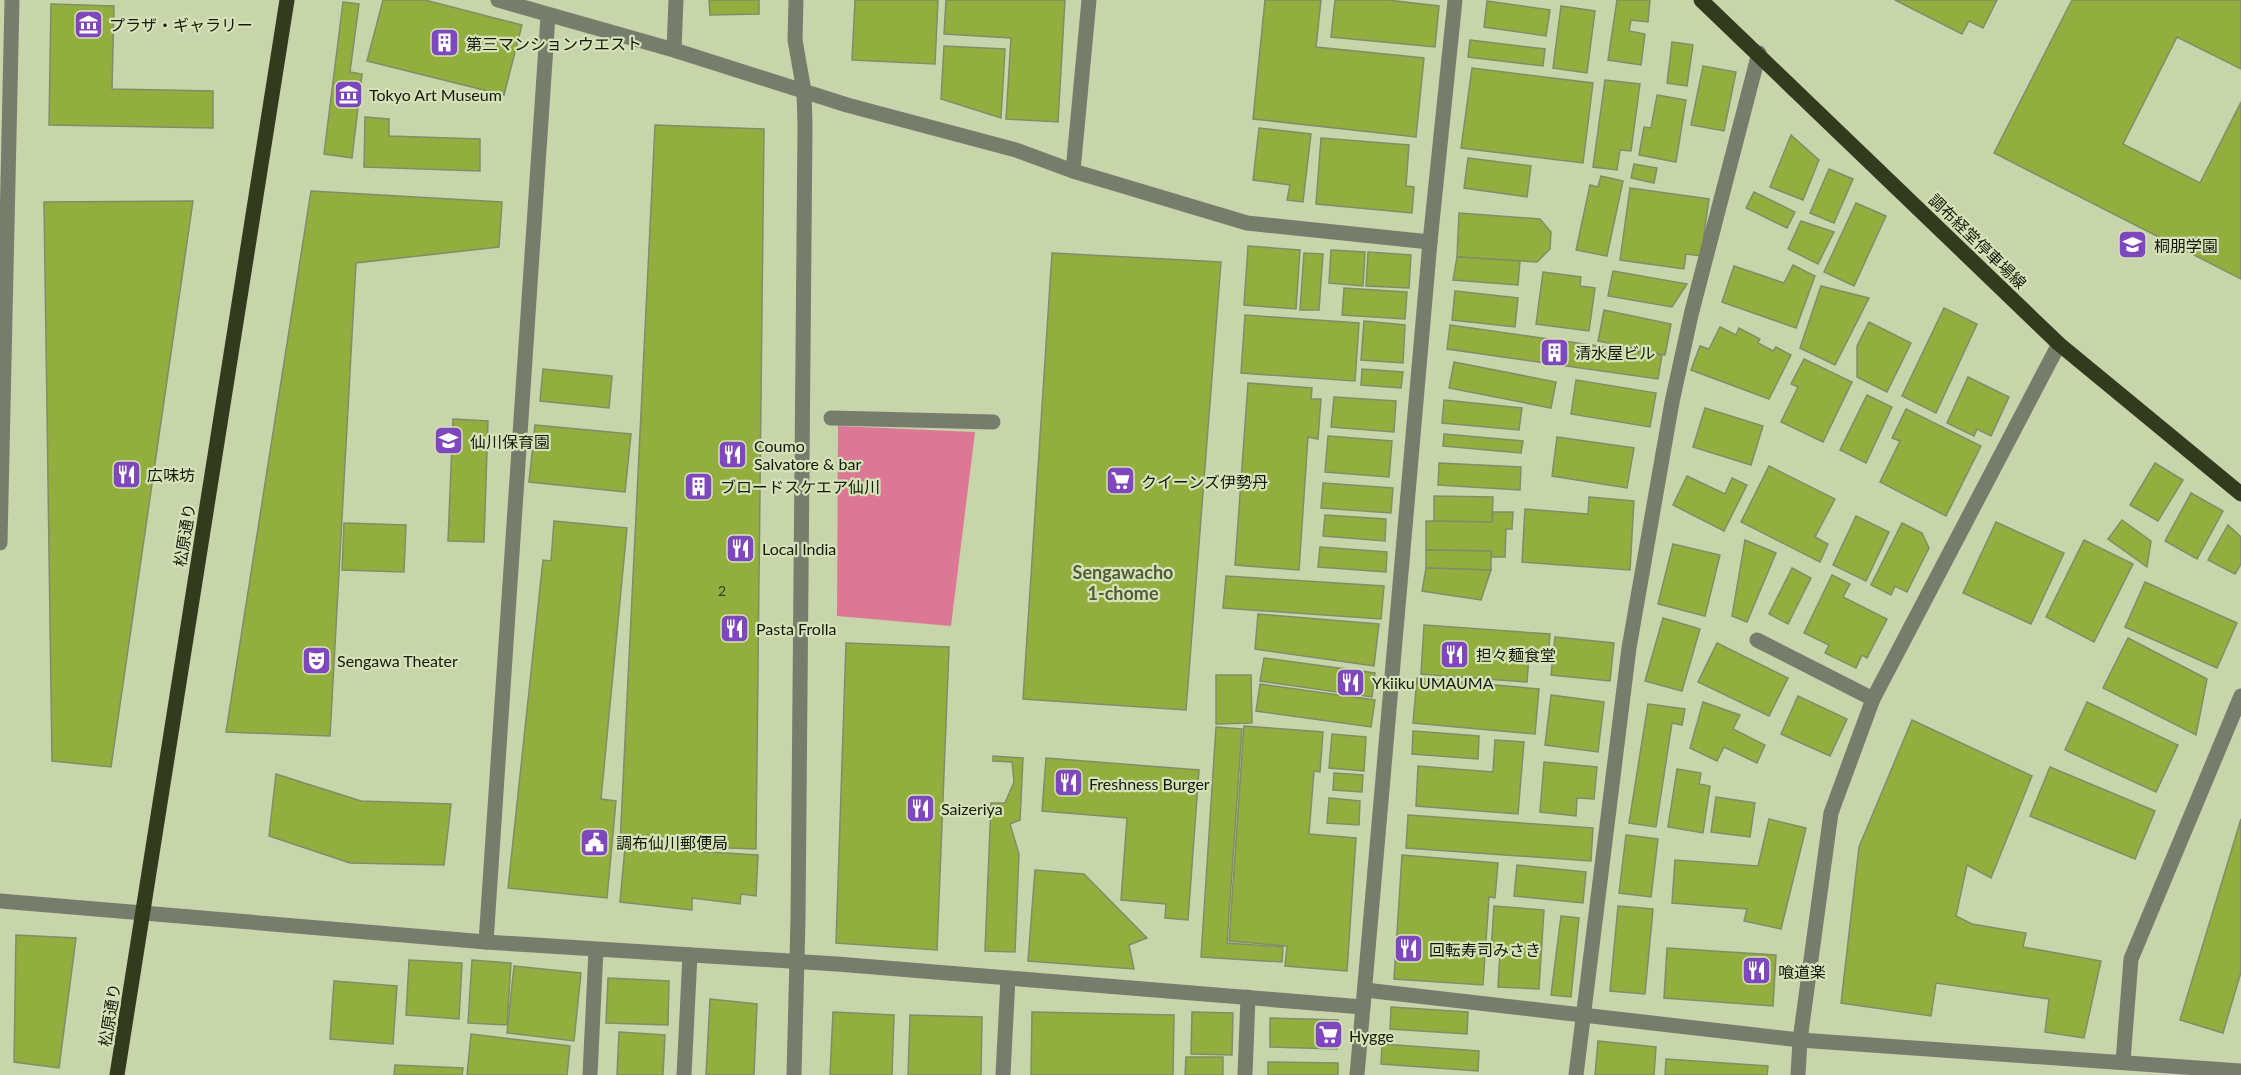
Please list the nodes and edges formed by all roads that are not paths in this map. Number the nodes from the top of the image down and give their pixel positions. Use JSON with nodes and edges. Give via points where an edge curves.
{"nodes":[{"id":1,"x":12,"y":0,"type":"edge"},
{"id":2,"x":287,"y":0,"type":"edge"},
{"id":3,"x":498,"y":0,"type":"edge"},
{"id":4,"x":676,"y":0,"type":"edge"},
{"id":5,"x":795,"y":0,"type":"edge"},
{"id":6,"x":1089,"y":0,"type":"edge"},
{"id":7,"x":1455,"y":0,"type":"edge"},
{"id":8,"x":1701,"y":0,"type":"edge"},
{"id":9,"x":548,"y":16,"type":"junction"},
{"id":10,"x":674,"y":50,"type":"junction"},
{"id":11,"x":1759,"y":53,"type":"junction"},
{"id":12,"x":804,"y":91,"type":"junction"},
{"id":13,"x":1073,"y":171,"type":"junction"},
{"id":14,"x":1430,"y":242,"type":"junction"},
{"id":15,"x":2059,"y":344,"type":"junction"},
{"id":16,"x":831,"y":418,"type":"dead end"},
{"id":17,"x":993,"y":422,"type":"dead end"},
{"id":18,"x":2241,"y":494,"type":"edge"},
{"id":19,"x":0,"y":543,"type":"edge"},
{"id":20,"x":1757,"y":640,"type":"dead end"},
{"id":21,"x":2241,"y":696,"type":"edge"},
{"id":22,"x":1873,"y":699,"type":"junction"},
{"id":23,"x":0,"y":901,"type":"edge"},
{"id":24,"x":144,"y":915,"type":"junction"},
{"id":25,"x":486,"y":942,"type":"junction"},
{"id":26,"x":596,"y":950,"type":"junction"},
{"id":27,"x":690,"y":955,"type":"junction"},
{"id":28,"x":797,"y":961,"type":"junction"},
{"id":29,"x":1008,"y":978,"type":"junction"},
{"id":30,"x":1365,"y":990,"type":"junction"},
{"id":31,"x":1248,"y":997,"type":"junction"},
{"id":32,"x":1363,"y":1007,"type":"junction"},
{"id":33,"x":1583,"y":1016,"type":"junction"},
{"id":34,"x":1800,"y":1040,"type":"junction"},
{"id":35,"x":2123,"y":1061,"type":"junction"},
{"id":36,"x":2241,"y":1071,"type":"edge"},
{"id":37,"x":117,"y":1075,"type":"edge"},
{"id":38,"x":590,"y":1075,"type":"edge"},
{"id":39,"x":684,"y":1075,"type":"edge"},
{"id":40,"x":794,"y":1075,"type":"edge"},
{"id":41,"x":1003,"y":1075,"type":"edge"},
{"id":42,"x":1245,"y":1075,"type":"edge"},
{"id":43,"x":1357,"y":1075,"type":"edge"},
{"id":44,"x":1576,"y":1075,"type":"edge"},
{"id":45,"x":1798,"y":1075,"type":"edge"}],
"edges":[{"from":1,"to":19,"type":"street"},
{"from":2,"to":24,"type":"main road","name":"松原通り"},
{"from":3,"to":9,"type":"street"},
{"from":4,"to":10,"type":"street"},
{"from":5,"to":12,"type":"street","via":[[795,40]]},
{"from":6,"to":13,"type":"street"},
{"from":7,"to":14,"type":"street"},
{"from":8,"to":11,"type":"main road","name":"調布経堂停車場線"},
{"from":9,"to":10,"type":"street"},
{"from":9,"to":25,"type":"street"},
{"from":10,"to":12,"type":"street"},
{"from":11,"to":15,"type":"main road","name":"調布経堂停車場線"},
{"from":11,"to":33,"type":"street","via":[[1672,402],[1629,648]]},
{"from":12,"to":13,"type":"street","via":[[1016,150]]},
{"from":12,"to":28,"type":"street"},
{"from":13,"to":14,"type":"street","via":[[1247,223]]},
{"from":14,"to":30,"type":"street"},
{"from":15,"to":18,"type":"main road","name":"調布経堂停車場線"},
{"from":15,"to":22,"type":"street"},
{"from":16,"to":17,"type":"street"},
{"from":20,"to":22,"type":"street"},
{"from":21,"to":35,"type":"street","via":[[2131,959]]},
{"from":22,"to":34,"type":"street","via":[[1831,813]]},
{"from":23,"to":24,"type":"street"},
{"from":24,"to":25,"type":"street"},
{"from":24,"to":37,"type":"main road","name":"松原通り"},
{"from":25,"to":26,"type":"street"},
{"from":26,"to":27,"type":"street"},
{"from":26,"to":38,"type":"street"},
{"from":27,"to":28,"type":"street"},
{"from":27,"to":39,"type":"street"},
{"from":28,"to":29,"type":"street"},
{"from":28,"to":40,"type":"street"},
{"from":29,"to":31,"type":"street"},
{"from":29,"to":41,"type":"street"},
{"from":30,"to":32,"type":"street"},
{"from":30,"to":33,"type":"street"},
{"from":31,"to":32,"type":"street"},
{"from":31,"to":42,"type":"street"},
{"from":32,"to":43,"type":"street"},
{"from":33,"to":34,"type":"street"},
{"from":33,"to":44,"type":"street"},
{"from":34,"to":35,"type":"street"},
{"from":34,"to":45,"type":"street"},
{"from":35,"to":36,"type":"street"}]}
